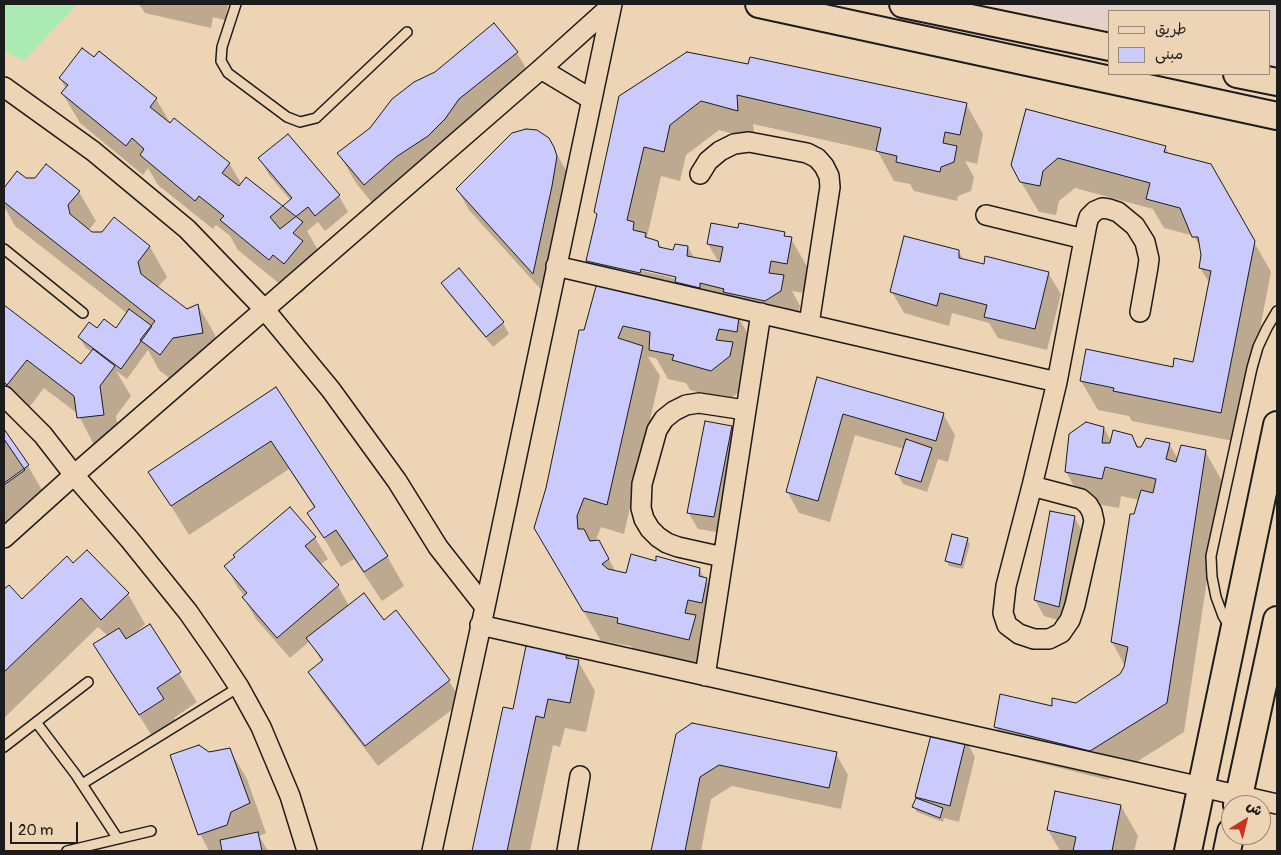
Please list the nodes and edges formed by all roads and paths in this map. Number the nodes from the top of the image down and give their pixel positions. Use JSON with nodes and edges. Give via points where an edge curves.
{"nodes":[{"id":1,"x":236,"y":4,"type":"edge"},
{"id":2,"x":759,"y":4,"type":"edge"},
{"id":3,"x":903,"y":4,"type":"edge"},
{"id":4,"x":611,"y":5,"type":"edge"},
{"id":5,"x":407,"y":32,"type":"dead end"},
{"id":6,"x":1108,"y":47,"type":"edge"},
{"id":7,"x":541,"y":69,"type":"junction"},
{"id":8,"x":1242,"y":75,"type":"edge"},
{"id":9,"x":1277,"y":82,"type":"edge"},
{"id":10,"x":4,"y":87,"type":"edge"},
{"id":11,"x":591,"y":99,"type":"junction"},
{"id":12,"x":1277,"y":116,"type":"edge"},
{"id":13,"x":700,"y":174,"type":"dead end"},
{"id":14,"x":986,"y":215,"type":"dead end"},
{"id":15,"x":1084,"y":238,"type":"junction"},
{"id":16,"x":4,"y":249,"type":"edge"},
{"id":17,"x":556,"y":266,"type":"junction"},
{"id":18,"x":264,"y":310,"type":"junction"},
{"id":19,"x":1277,"y":311,"type":"edge"},
{"id":20,"x":1140,"y":312,"type":"dead end"},
{"id":21,"x":83,"y":313,"type":"dead end"},
{"id":22,"x":761,"y":313,"type":"junction"},
{"id":23,"x":809,"y":324,"type":"junction"},
{"id":24,"x":1058,"y":382,"type":"junction"},
{"id":25,"x":4,"y":396,"type":"edge"},
{"id":26,"x":745,"y":410,"type":"junction"},
{"id":27,"x":1277,"y":425,"type":"edge"},
{"id":28,"x":74,"y":475,"type":"junction"},
{"id":29,"x":1032,"y":486,"type":"junction"},
{"id":30,"x":4,"y":538,"type":"edge"},
{"id":31,"x":723,"y":557,"type":"junction"},
{"id":32,"x":483,"y":616,"type":"junction"},
{"id":33,"x":1277,"y":620,"type":"edge"},
{"id":34,"x":1234,"y":634,"type":"junction"},
{"id":35,"x":705,"y":676,"type":"junction"},
{"id":36,"x":88,"y":682,"type":"dead end"},
{"id":37,"x":239,"y":687,"type":"junction"},
{"id":38,"x":36,"y":722,"type":"junction"},
{"id":39,"x":4,"y":747,"type":"edge"},
{"id":40,"x":580,"y":776,"type":"dead end"},
{"id":41,"x":82,"y":784,"type":"junction"},
{"id":42,"x":1202,"y":788,"type":"junction"},
{"id":43,"x":1223,"y":795,"type":"edge"},
{"id":44,"x":1239,"y":795,"type":"edge"},
{"id":45,"x":152,"y":832,"type":"dead end"},
{"id":46,"x":118,"y":839,"type":"junction"},
{"id":47,"x":67,"y":851,"type":"edge"},
{"id":48,"x":307,"y":851,"type":"edge"},
{"id":49,"x":432,"y":851,"type":"edge"},
{"id":50,"x":567,"y":851,"type":"edge"},
{"id":51,"x":1188,"y":851,"type":"edge"}],
"edges":[{"from":1,"to":5,"type":"lane","via":[[222,47],[221,62],[228,73],[286,117],[300,122],[316,118]]},
{"from":2,"to":12,"type":"main road"},
{"from":3,"to":6,"type":"main road"},
{"from":4,"to":7,"type":"street"},
{"from":4,"to":11,"type":"street"},
{"from":7,"to":11,"type":"street"},
{"from":7,"to":18,"type":"street"},
{"from":8,"to":9,"type":"main road"},
{"from":10,"to":18,"type":"street","via":[[93,151],[187,229]]},
{"from":11,"to":17,"type":"street"},
{"from":13,"to":23,"type":"street","via":[[720,151],[734,144],[749,142],[807,152],[824,166],[830,187]]},
{"from":14,"to":15,"type":"street"},
{"from":15,"to":20,"type":"street","via":[[1089,217],[1102,208],[1118,212],[1134,226],[1145,242],[1148,259]]},
{"from":15,"to":24,"type":"street"},
{"from":16,"to":21,"type":"lane"},
{"from":17,"to":22,"type":"street"},
{"from":17,"to":32,"type":"street"},
{"from":18,"to":28,"type":"street"},
{"from":18,"to":32,"type":"street","via":[[331,390],[397,481]]},
{"from":19,"to":34,"type":"lane","via":[[1261,341],[1252,368],[1211,556],[1216,597]]},
{"from":22,"to":23,"type":"street"},
{"from":22,"to":26,"type":"street"},
{"from":23,"to":24,"type":"street"},
{"from":24,"to":29,"type":"street"},
{"from":25,"to":28,"type":"street","via":[[43,435]]},
{"from":26,"to":31,"type":"street"},
{"from":26,"to":31,"type":"street","via":[[699,403],[674,410],[657,430],[642,484],[642,513],[658,537],[678,547]]},
{"from":27,"to":34,"type":"main road"},
{"from":28,"to":30,"type":"street"},
{"from":28,"to":37,"type":"street","via":[[188,612]]},
{"from":29,"to":29,"type":"street","via":[[1006,586],[1003,613],[1008,626],[1019,634],[1034,640],[1050,639],[1061,633],[1070,620],[1094,521],[1088,505],[1081,499]]},
{"from":31,"to":35,"type":"street"},
{"from":32,"to":35,"type":"street"},
{"from":32,"to":49,"type":"street"},
{"from":33,"to":44,"type":"main road"},
{"from":34,"to":42,"type":"main road"},
{"from":35,"to":42,"type":"street"},
{"from":36,"to":38,"type":"lane"},
{"from":37,"to":41,"type":"lane"},
{"from":37,"to":48,"type":"street","via":[[265,735],[290,796]]},
{"from":38,"to":39,"type":"lane"},
{"from":38,"to":41,"type":"lane"},
{"from":40,"to":50,"type":"street"},
{"from":41,"to":46,"type":"lane"},
{"from":42,"to":43,"type":"street"},
{"from":42,"to":51,"type":"main road"},
{"from":45,"to":46,"type":"lane"},
{"from":46,"to":47,"type":"lane"}]}
